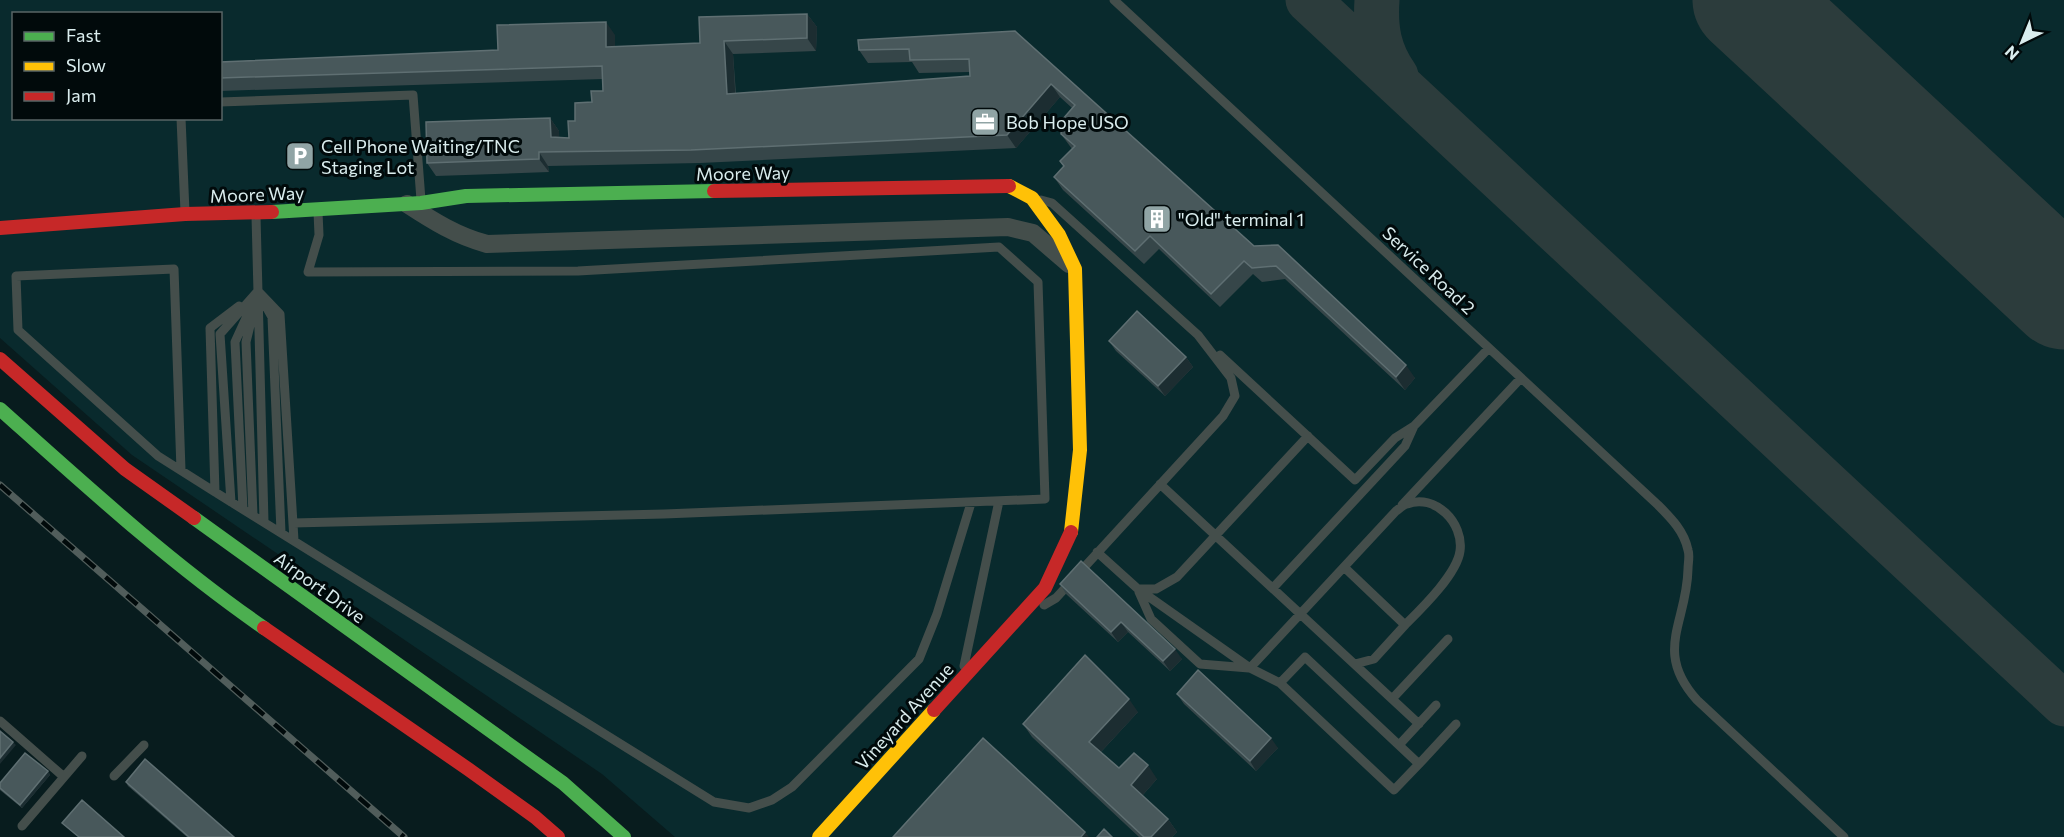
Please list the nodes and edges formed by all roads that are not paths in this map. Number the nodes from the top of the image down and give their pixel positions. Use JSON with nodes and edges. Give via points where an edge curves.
{"nodes":[{"id":1,"x":1114,"y":0,"type":"edge"},
{"id":2,"x":222,"y":102,"type":"edge"},
{"id":3,"x":181,"y":120,"type":"edge"},
{"id":4,"x":1032,"y":198,"type":"junction"},
{"id":5,"x":414,"y":203,"type":"junction"},
{"id":6,"x":318,"y":209,"type":"junction"},
{"id":7,"x":256,"y":213,"type":"junction"},
{"id":8,"x":185,"y":214,"type":"junction"},
{"id":9,"x":0,"y":228,"type":"edge"},
{"id":10,"x":1075,"y":269,"type":"junction"},
{"id":11,"x":258,"y":291,"type":"junction"},
{"id":12,"x":1198,"y":335,"type":"junction"},
{"id":13,"x":1489,"y":348,"type":"junction"},
{"id":14,"x":0,"y":359,"type":"edge"},
{"id":15,"x":1521,"y":378,"type":"junction"},
{"id":16,"x":0,"y":409,"type":"edge"},
{"id":17,"x":1414,"y":426,"type":"junction"},
{"id":18,"x":1308,"y":436,"type":"junction"},
{"id":19,"x":181,"y":470,"type":"junction"},
{"id":20,"x":1160,"y":484,"type":"junction"},
{"id":21,"x":215,"y":492,"type":"junction"},
{"id":22,"x":999,"y":501,"type":"junction"},
{"id":23,"x":231,"y":502,"type":"junction"},
{"id":24,"x":971,"y":503,"type":"junction"},
{"id":25,"x":243,"y":509,"type":"junction"},
{"id":26,"x":1396,"y":511,"type":"junction"},
{"id":27,"x":253,"y":515,"type":"junction"},
{"id":28,"x":264,"y":522,"type":"junction"},
{"id":29,"x":293,"y":523,"type":"junction"},
{"id":30,"x":281,"y":532,"type":"junction"},
{"id":31,"x":1216,"y":536,"type":"junction"},
{"id":32,"x":294,"y":540,"type":"junction"},
{"id":33,"x":1097,"y":552,"type":"junction"},
{"id":34,"x":1344,"y":567,"type":"junction"},
{"id":35,"x":1273,"y":588,"type":"junction"},
{"id":36,"x":1138,"y":589,"type":"junction"},
{"id":37,"x":1300,"y":613,"type":"junction"},
{"id":38,"x":1015,"y":620,"type":"junction"},
{"id":39,"x":1406,"y":625,"type":"junction"},
{"id":40,"x":1448,"y":639,"type":"dead end"},
{"id":41,"x":1355,"y":664,"type":"junction"},
{"id":42,"x":1250,"y":668,"type":"junction"},
{"id":43,"x":961,"y":679,"type":"junction"},
{"id":44,"x":1280,"y":683,"type":"junction"},
{"id":45,"x":1392,"y":699,"type":"junction"},
{"id":46,"x":1436,"y":705,"type":"dead end"},
{"id":47,"x":0,"y":721,"type":"edge"},
{"id":48,"x":1419,"y":723,"type":"junction"},
{"id":49,"x":1456,"y":724,"type":"dead end"},
{"id":50,"x":144,"y":745,"type":"dead end"},
{"id":51,"x":1399,"y":745,"type":"junction"},
{"id":52,"x":82,"y":756,"type":"dead end"},
{"id":53,"x":1419,"y":764,"type":"junction"},
{"id":54,"x":114,"y":776,"type":"dead end"},
{"id":55,"x":64,"y":777,"type":"junction"},
{"id":56,"x":22,"y":826,"type":"dead end"},
{"id":57,"x":558,"y":837,"type":"edge"},
{"id":58,"x":624,"y":837,"type":"edge"},
{"id":59,"x":819,"y":837,"type":"edge"},
{"id":60,"x":1844,"y":837,"type":"edge"}],
"edges":[{"from":1,"to":13,"type":"lane","name":"Service Road 2"},
{"from":2,"to":5,"type":"lane","via":[[413,95],[418,162]]},
{"from":3,"to":8,"type":"lane"},
{"from":4,"to":5,"type":"street","name":"Moore Way","via":[[1010,186],[466,196]]},
{"from":4,"to":10,"type":"street","via":[[1059,235]]},
{"from":4,"to":12,"type":"lane","via":[[1052,203]]},
{"from":5,"to":6,"type":"street","name":"Moore Way"},
{"from":5,"to":10,"type":"street","via":[[442,226],[487,244],[1008,227],[1033,233]]},
{"from":6,"to":7,"type":"street","name":"Moore Way"},
{"from":6,"to":22,"type":"lane","via":[[319,235],[308,272],[578,271],[999,247],[1038,282],[1045,500]]},
{"from":7,"to":8,"type":"street","name":"Moore Way"},
{"from":7,"to":11,"type":"lane"},
{"from":8,"to":9,"type":"street","name":"Moore Way"},
{"from":10,"to":38,"type":"street","via":[[1080,450],[1072,529],[1045,588]]},
{"from":11,"to":21,"type":"lane","via":[[210,328]]},
{"from":11,"to":23,"type":"lane","via":[[220,334]]},
{"from":11,"to":25,"type":"lane","via":[[235,342]]},
{"from":11,"to":27,"type":"lane","via":[[246,342]]},
{"from":11,"to":28,"type":"lane"},
{"from":11,"to":29,"type":"lane","via":[[280,314]]},
{"from":11,"to":30,"type":"lane","via":[[272,317]]},
{"from":12,"to":18,"type":"lane"},
{"from":12,"to":20,"type":"lane","via":[[1231,378],[1235,396],[1223,416]]},
{"from":13,"to":15,"type":"lane","name":"Service Road 2"},
{"from":13,"to":17,"type":"lane"},
{"from":14,"to":58,"type":"street","name":"Airport Drive","via":[[125,469],[563,783]]},
{"from":15,"to":26,"type":"lane"},
{"from":15,"to":60,"type":"lane","name":"Service Road 2","via":[[1678,526],[1689,551],[1688,581],[1674,654],[1684,686]]},
{"from":16,"to":57,"type":"street","via":[[107,504],[235,608],[478,776]]},
{"from":17,"to":18,"type":"lane","via":[[1395,438],[1355,480]]},
{"from":17,"to":35,"type":"lane","via":[[1405,446]]},
{"from":18,"to":31,"type":"lane"},
{"from":19,"to":19,"type":"lane","via":[[158,456],[18,330],[16,276],[174,269]]},
{"from":19,"to":21,"type":"lane"},
{"from":20,"to":31,"type":"lane"},
{"from":20,"to":33,"type":"lane"},
{"from":21,"to":23,"type":"lane"},
{"from":22,"to":24,"type":"lane"},
{"from":22,"to":43,"type":"lane"},
{"from":23,"to":25,"type":"lane"},
{"from":24,"to":29,"type":"lane"},
{"from":24,"to":32,"type":"lane","via":[[919,659],[792,787],[749,808],[714,802]]},
{"from":25,"to":27,"type":"lane"},
{"from":26,"to":34,"type":"lane"},
{"from":26,"to":39,"type":"lane","via":[[1420,502],[1437,506],[1453,520],[1459,535],[1460,551],[1454,569]]},
{"from":27,"to":28,"type":"lane"},
{"from":28,"to":30,"type":"lane"},
{"from":29,"to":32,"type":"lane"},
{"from":30,"to":32,"type":"lane"},
{"from":31,"to":35,"type":"lane"},
{"from":31,"to":36,"type":"lane","via":[[1177,577],[1156,589]]},
{"from":33,"to":36,"type":"lane"},
{"from":33,"to":38,"type":"lane","via":[[1056,598]]},
{"from":34,"to":37,"type":"lane"},
{"from":34,"to":39,"type":"lane"},
{"from":35,"to":37,"type":"lane"},
{"from":36,"to":42,"type":"lane"},
{"from":36,"to":42,"type":"lane","via":[[1151,619],[1200,664]]},
{"from":37,"to":41,"type":"lane"},
{"from":37,"to":42,"type":"lane"},
{"from":38,"to":43,"type":"street","name":"Vineyard Avenue"},
{"from":39,"to":41,"type":"lane","via":[[1374,659]]},
{"from":40,"to":45,"type":"lane"},
{"from":41,"to":45,"type":"lane"},
{"from":42,"to":44,"type":"lane"},
{"from":43,"to":59,"type":"street","name":"Vineyard Avenue"},
{"from":44,"to":51,"type":"lane","via":[[1305,657]]},
{"from":44,"to":53,"type":"lane","via":[[1394,790]]},
{"from":45,"to":48,"type":"lane"},
{"from":46,"to":48,"type":"lane"},
{"from":47,"to":55,"type":"lane"},
{"from":48,"to":51,"type":"lane"},
{"from":49,"to":53,"type":"lane"},
{"from":50,"to":54,"type":"lane"},
{"from":51,"to":53,"type":"lane"},
{"from":52,"to":55,"type":"lane"},
{"from":55,"to":56,"type":"lane"}]}
